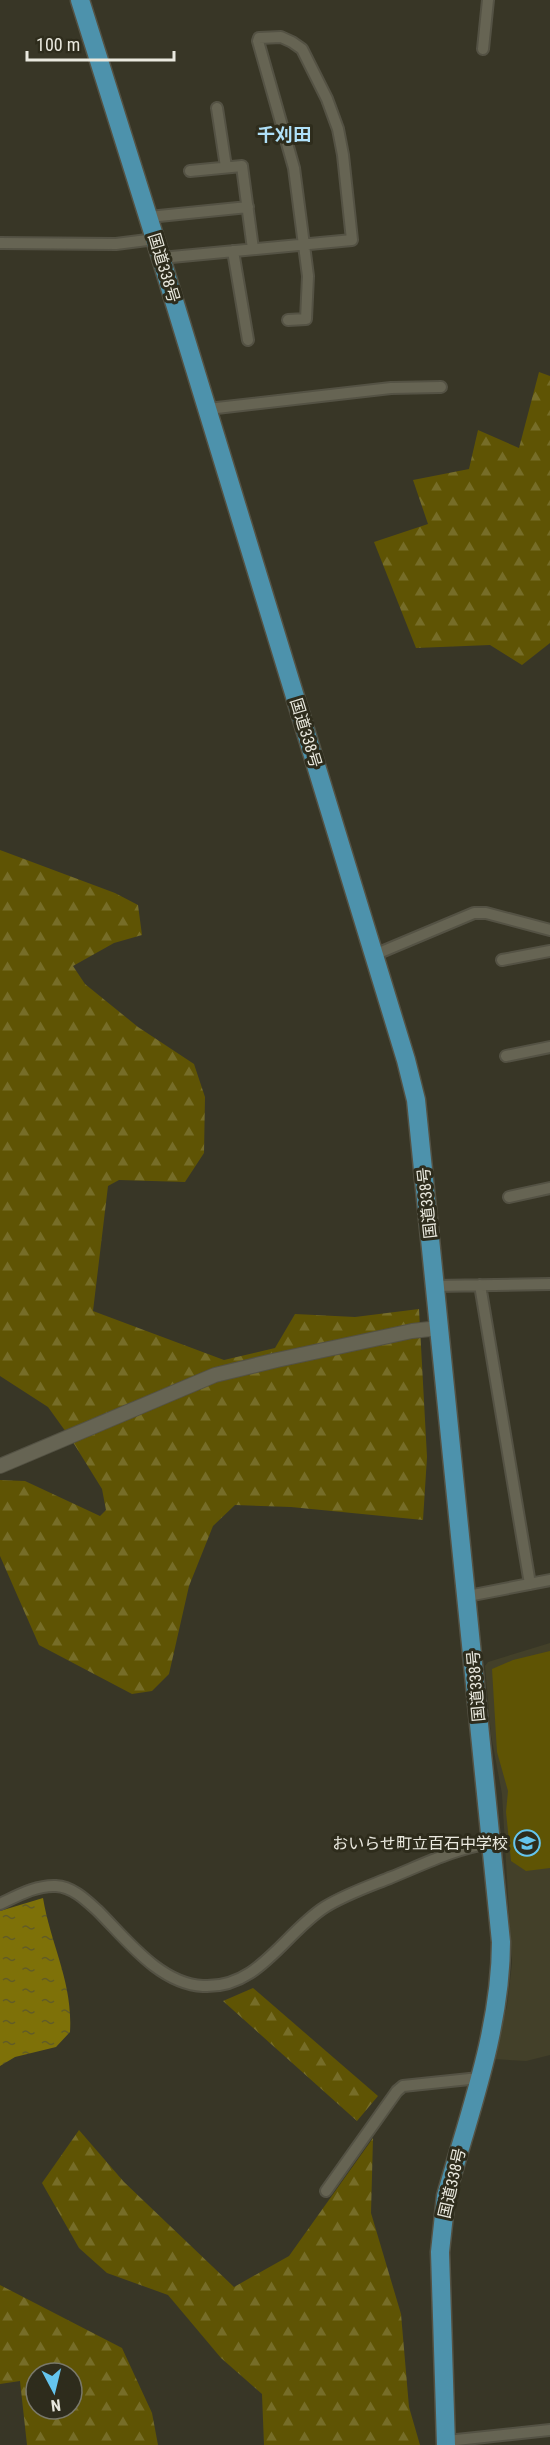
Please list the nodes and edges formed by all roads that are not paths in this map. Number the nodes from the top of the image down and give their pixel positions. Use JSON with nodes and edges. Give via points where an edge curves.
{"nodes":[{"id":1,"x":80,"y":0,"type":"edge"},
{"id":2,"x":488,"y":0,"type":"edge"},
{"id":3,"x":483,"y":49,"type":"dead end"},
{"id":4,"x":217,"y":108,"type":"dead end"},
{"id":5,"x":226,"y":167,"type":"junction"},
{"id":6,"x":190,"y":171,"type":"dead end"},
{"id":7,"x":248,"y":207,"type":"junction"},
{"id":8,"x":148,"y":217,"type":"junction"},
{"id":9,"x":155,"y":239,"type":"junction"},
{"id":10,"x":0,"y":243,"type":"edge"},
{"id":11,"x":305,"y":244,"type":"junction"},
{"id":12,"x":253,"y":249,"type":"junction"},
{"id":13,"x":233,"y":251,"type":"junction"},
{"id":14,"x":161,"y":258,"type":"junction"},
{"id":15,"x":288,"y":320,"type":"dead end"},
{"id":16,"x":248,"y":340,"type":"dead end"},
{"id":17,"x":441,"y":387,"type":"dead end"},
{"id":18,"x":208,"y":409,"type":"junction"},
{"id":19,"x":550,"y":930,"type":"edge"},
{"id":20,"x":550,"y":951,"type":"edge"},
{"id":21,"x":374,"y":955,"type":"junction"},
{"id":22,"x":502,"y":960,"type":"dead end"},
{"id":23,"x":550,"y":1047,"type":"edge"},
{"id":24,"x":506,"y":1056,"type":"dead end"},
{"id":25,"x":550,"y":1188,"type":"edge"},
{"id":26,"x":509,"y":1197,"type":"dead end"},
{"id":27,"x":550,"y":1284,"type":"edge"},
{"id":28,"x":480,"y":1285,"type":"junction"},
{"id":29,"x":435,"y":1286,"type":"junction"},
{"id":30,"x":439,"y":1328,"type":"junction"},
{"id":31,"x":0,"y":1466,"type":"edge"},
{"id":32,"x":550,"y":1580,"type":"edge"},
{"id":33,"x":530,"y":1584,"type":"junction"},
{"id":34,"x":468,"y":1596,"type":"junction"},
{"id":35,"x":491,"y":1843,"type":"junction"},
{"id":36,"x":0,"y":1904,"type":"edge"},
{"id":37,"x":479,"y":2078,"type":"junction"},
{"id":38,"x":326,"y":2190,"type":"dead end"},
{"id":39,"x":550,"y":2430,"type":"edge"},
{"id":40,"x":447,"y":2443,"type":"edge"}],
"edges":[{"from":1,"to":8,"type":"highway","name":"国道338号"},
{"from":2,"to":3,"type":"street"},
{"from":4,"to":5,"type":"street"},
{"from":5,"to":6,"type":"street"},
{"from":5,"to":7,"type":"street","via":[[243,166]]},
{"from":7,"to":8,"type":"street"},
{"from":7,"to":12,"type":"street"},
{"from":8,"to":9,"type":"highway","name":"国道338号"},
{"from":9,"to":10,"type":"street","via":[[116,244]]},
{"from":9,"to":14,"type":"highway","name":"国道338号"},
{"from":11,"to":11,"type":"street","via":[[294,168],[259,38],[281,37],[302,50],[338,129],[352,240]]},
{"from":11,"to":12,"type":"street"},
{"from":11,"to":15,"type":"street","via":[[309,276],[306,319]]},
{"from":12,"to":13,"type":"street"},
{"from":13,"to":14,"type":"street"},
{"from":13,"to":16,"type":"street"},
{"from":14,"to":18,"type":"highway","name":"国道338号"},
{"from":17,"to":18,"type":"street","via":[[391,388]]},
{"from":18,"to":21,"type":"highway","name":"国道338号"},
{"from":19,"to":21,"type":"street","via":[[474,913]]},
{"from":20,"to":22,"type":"street"},
{"from":21,"to":29,"type":"highway","name":"国道338号","via":[[416,1100]]},
{"from":23,"to":24,"type":"street"},
{"from":25,"to":26,"type":"street"},
{"from":27,"to":28,"type":"street"},
{"from":28,"to":29,"type":"street"},
{"from":28,"to":33,"type":"street"},
{"from":29,"to":30,"type":"highway","name":"国道338号"},
{"from":30,"to":31,"type":"street","via":[[215,1375]]},
{"from":30,"to":34,"type":"highway","name":"国道338号"},
{"from":32,"to":33,"type":"street"},
{"from":33,"to":34,"type":"street"},
{"from":34,"to":35,"type":"highway","name":"国道338号"},
{"from":35,"to":36,"type":"street","via":[[459,1850],[342,1898],[297,1928],[260,1968],[218,1986],[190,1984],[162,1972],[92,1906],[64,1887],[38,1888]]},
{"from":35,"to":37,"type":"highway","name":"国道338号","via":[[501,1968]]},
{"from":37,"to":38,"type":"street","via":[[403,2086]]},
{"from":37,"to":40,"type":"highway","name":"国道338号","via":[[446,2196],[441,2235]]},
{"from":39,"to":40,"type":"street"}]}
